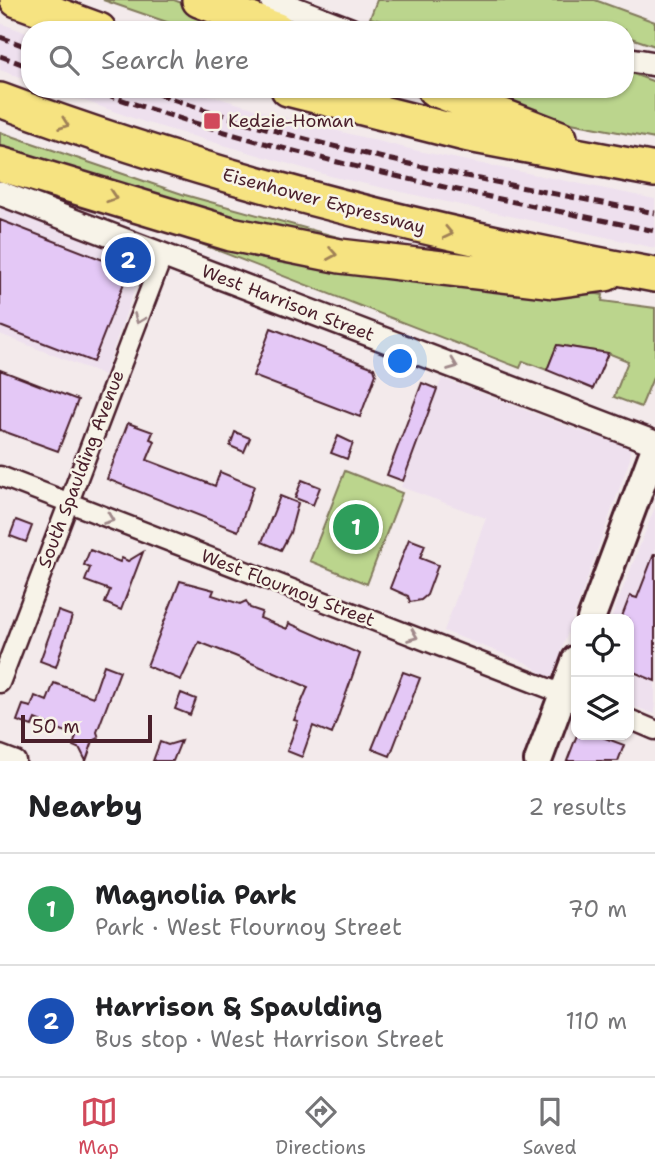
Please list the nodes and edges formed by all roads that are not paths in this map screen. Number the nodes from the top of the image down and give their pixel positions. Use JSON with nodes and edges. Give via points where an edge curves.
{"nodes":[{"id":1,"x":17,"y":0,"type":"edge"},
{"id":2,"x":199,"y":0,"type":"edge"},
{"id":3,"x":272,"y":0,"type":"edge"},
{"id":4,"x":74,"y":21,"type":"edge"},
{"id":5,"x":254,"y":21,"type":"edge"},
{"id":6,"x":327,"y":21,"type":"edge"},
{"id":7,"x":634,"y":60,"type":"edge"},
{"id":8,"x":655,"y":64,"type":"edge"},
{"id":9,"x":323,"y":98,"type":"edge"},
{"id":10,"x":459,"y":98,"type":"edge"},
{"id":11,"x":0,"y":100,"type":"edge"},
{"id":12,"x":610,"y":160,"type":"junction"},
{"id":13,"x":0,"y":164,"type":"edge"},
{"id":14,"x":655,"y":170,"type":"edge"},
{"id":15,"x":0,"y":193,"type":"edge"},
{"id":16,"x":163,"y":256,"type":"junction"},
{"id":17,"x":642,"y":273,"type":"edge"},
{"id":18,"x":655,"y":446,"type":"edge"},
{"id":19,"x":0,"y":476,"type":"edge"},
{"id":20,"x":68,"y":503,"type":"junction"},
{"id":21,"x":593,"y":614,"type":"edge"},
{"id":22,"x":573,"y":677,"type":"edge"},
{"id":23,"x":0,"y":684,"type":"edge"},
{"id":24,"x":570,"y":697,"type":"edge"},
{"id":25,"x":634,"y":721,"type":"edge"},
{"id":26,"x":655,"y":730,"type":"edge"},
{"id":27,"x":0,"y":755,"type":"edge"},
{"id":28,"x":16,"y":761,"type":"edge"},
{"id":29,"x":538,"y":761,"type":"edge"}],
"edges":[{"from":1,"to":4,"type":"highway"},
{"from":2,"to":5,"type":"highway"},
{"from":3,"to":6,"type":"street"},
{"from":7,"to":8,"type":"street"},
{"from":9,"to":12,"type":"highway","via":[[469,135]]},
{"from":10,"to":12,"type":"highway"},
{"from":11,"to":17,"type":"highway","name":"Eisenhower Expressway","one_way":true,"via":[[170,159],[414,226]]},
{"from":12,"to":14,"type":"highway"},
{"from":13,"to":17,"type":"highway","one_way":true,"via":[[231,234],[340,256],[554,281]]},
{"from":15,"to":16,"type":"street","name":"West Harrison Street"},
{"from":16,"to":18,"type":"street","name":"West Harrison Street","one_way":true},
{"from":16,"to":20,"type":"street","name":"South Spaulding Avenue","one_way":true},
{"from":18,"to":21,"type":"main road"},
{"from":19,"to":20,"type":"street","name":"West Flournoy Street"},
{"from":20,"to":23,"type":"street","name":"South Spaulding Avenue"},
{"from":20,"to":24,"type":"street","name":"West Flournoy Street","one_way":true},
{"from":22,"to":24,"type":"main road"},
{"from":24,"to":29,"type":"main road"},
{"from":25,"to":26,"type":"street"},
{"from":27,"to":28,"type":"street"}]}
